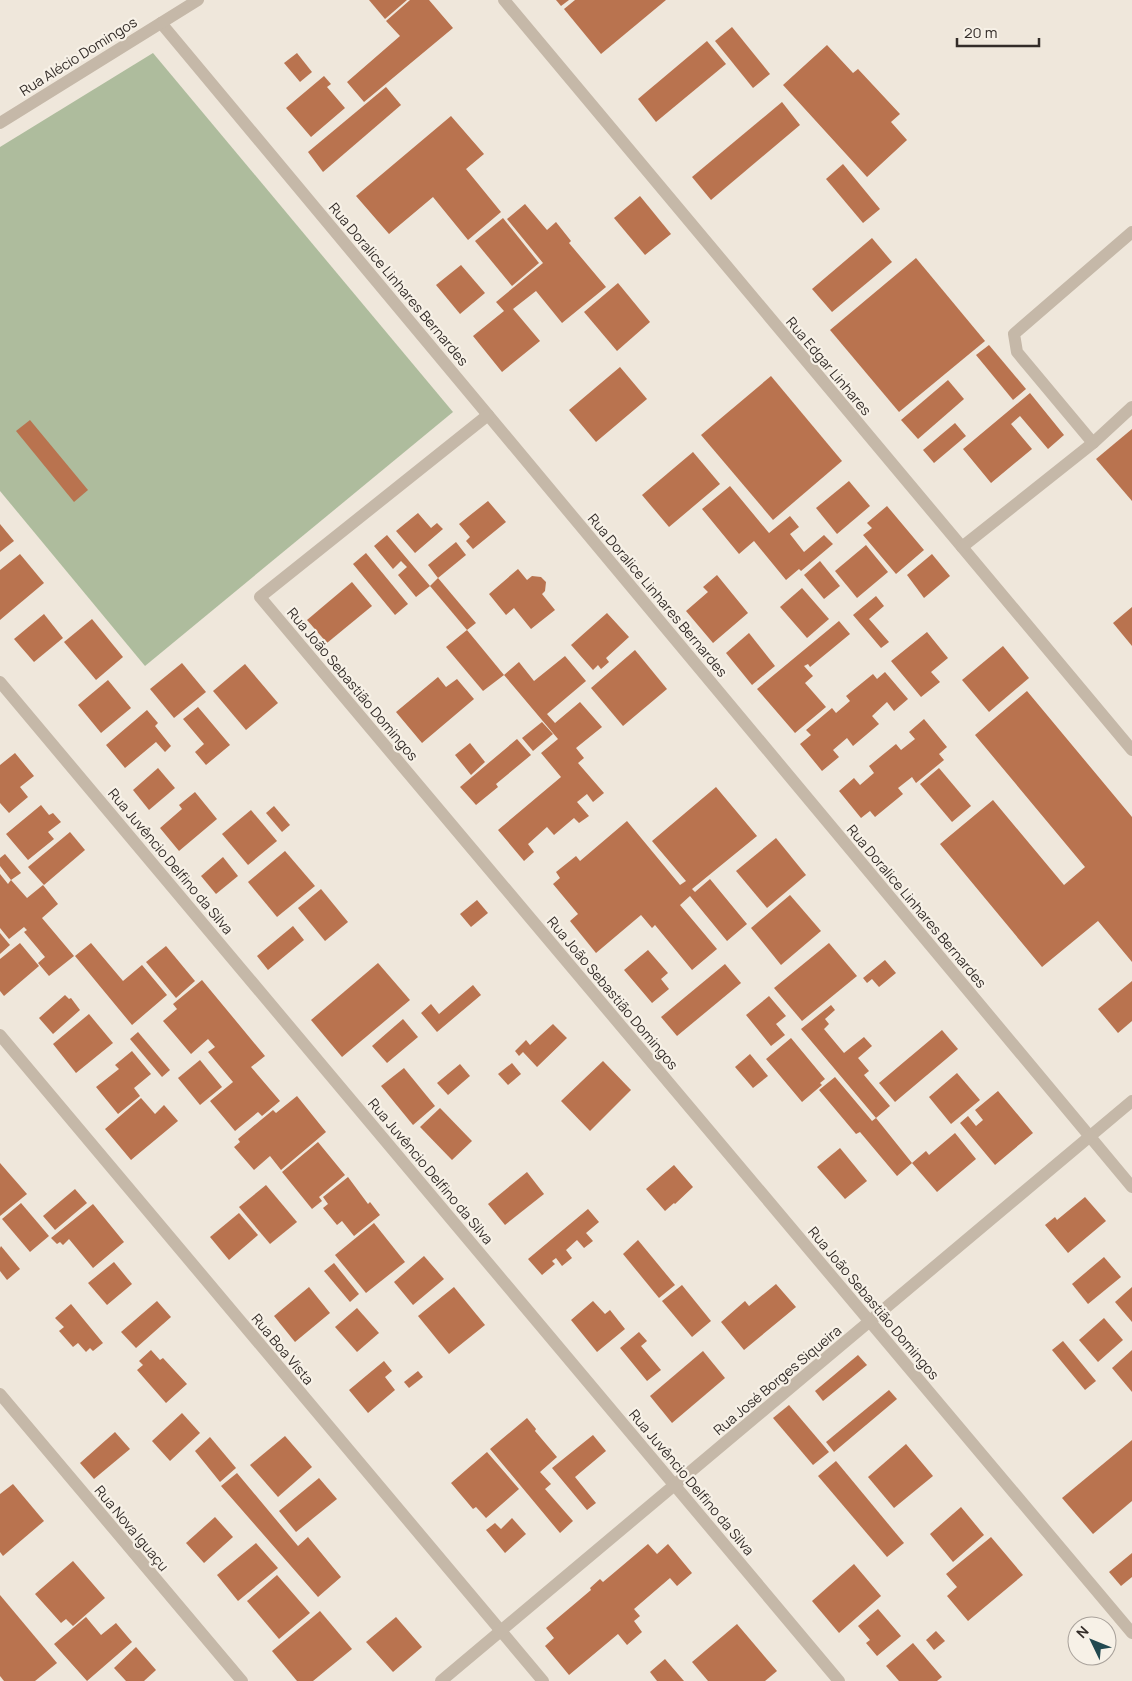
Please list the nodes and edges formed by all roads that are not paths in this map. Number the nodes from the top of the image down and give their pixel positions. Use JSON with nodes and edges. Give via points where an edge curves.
{"nodes":[{"id":1,"x":198,"y":0,"type":"edge"},
{"id":2,"x":504,"y":0,"type":"edge"},
{"id":3,"x":161,"y":23,"type":"junction"},
{"id":4,"x":0,"y":123,"type":"edge"},
{"id":5,"x":1132,"y":232,"type":"edge"},
{"id":6,"x":1132,"y":407,"type":"edge"},
{"id":7,"x":488,"y":415,"type":"junction"},
{"id":8,"x":1093,"y":443,"type":"junction"},
{"id":9,"x":962,"y":547,"type":"junction"},
{"id":10,"x":0,"y":682,"type":"edge"},
{"id":11,"x":1132,"y":750,"type":"edge"},
{"id":12,"x":0,"y":1035,"type":"edge"},
{"id":13,"x":1132,"y":1101,"type":"edge"},
{"id":14,"x":1090,"y":1136,"type":"junction"},
{"id":15,"x":1132,"y":1187,"type":"edge"},
{"id":16,"x":870,"y":1321,"type":"junction"},
{"id":17,"x":0,"y":1394,"type":"edge"},
{"id":18,"x":675,"y":1485,"type":"junction"},
{"id":19,"x":502,"y":1631,"type":"junction"},
{"id":20,"x":1132,"y":1633,"type":"edge"},
{"id":21,"x":242,"y":1681,"type":"edge"},
{"id":22,"x":441,"y":1681,"type":"edge"},
{"id":23,"x":544,"y":1681,"type":"edge"},
{"id":24,"x":839,"y":1681,"type":"edge"}],
"edges":[{"from":1,"to":3,"type":"street","name":"Rua Alécio Domingos"},
{"from":2,"to":9,"type":"street","name":"Rua Edgar Linhares"},
{"from":3,"to":4,"type":"street","name":"Rua Alécio Domingos"},
{"from":3,"to":7,"type":"street","name":"Rua Doralice Linhares Bernardes"},
{"from":5,"to":8,"type":"street","via":[[1014,334],[1017,352]]},
{"from":6,"to":8,"type":"street"},
{"from":7,"to":14,"type":"street","name":"Rua Doralice Linhares Bernardes"},
{"from":7,"to":16,"type":"street","name":"Rua João Sebastião Domingos","via":[[260,596]]},
{"from":8,"to":9,"type":"street"},
{"from":9,"to":11,"type":"street","name":"Rua Edgar Linhares"},
{"from":10,"to":18,"type":"street","name":"Rua Juvêncio Delfino da Silva"},
{"from":12,"to":19,"type":"street","name":"Rua Boa Vista"},
{"from":13,"to":14,"type":"street","name":"Rua José Borges Siqueira"},
{"from":14,"to":15,"type":"street","name":"Rua Doralice Linhares Bernardes"},
{"from":14,"to":16,"type":"street","name":"Rua José Borges Siqueira"},
{"from":16,"to":18,"type":"street","name":"Rua José Borges Siqueira"},
{"from":16,"to":20,"type":"street","name":"Rua João Sebastião Domingos"},
{"from":17,"to":21,"type":"street","name":"Rua Nova Iguaçu"},
{"from":18,"to":19,"type":"street","name":"Rua José Borges Siqueira"},
{"from":18,"to":24,"type":"street","name":"Rua Juvêncio Delfino da Silva"},
{"from":19,"to":22,"type":"street","name":"Rua José Borges Siqueira"},
{"from":19,"to":23,"type":"street","name":"Rua Boa Vista"}]}
